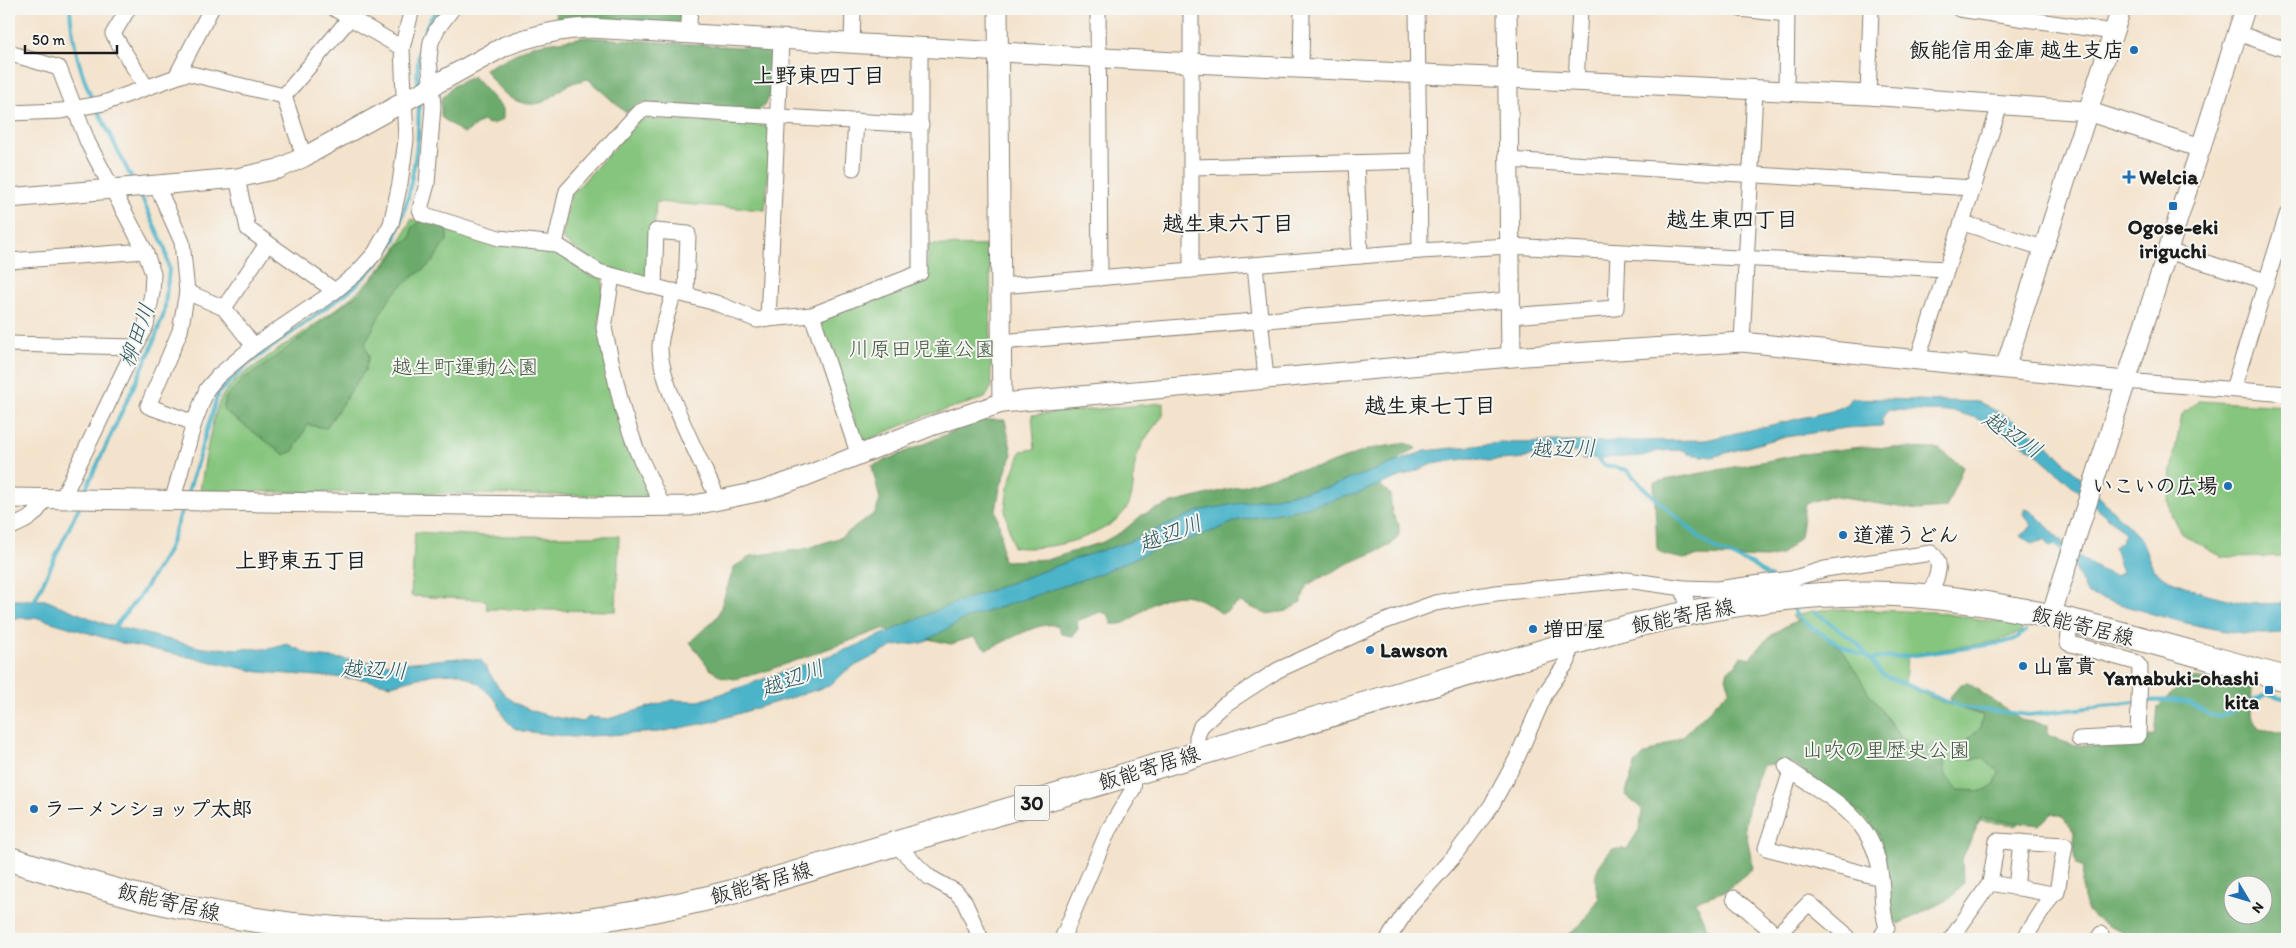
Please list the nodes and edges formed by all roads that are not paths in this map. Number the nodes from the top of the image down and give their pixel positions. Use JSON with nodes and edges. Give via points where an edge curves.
{"nodes":[{"id":1,"x":128,"y":9,"type":"edge"},
{"id":2,"x":211,"y":9,"type":"edge"},
{"id":3,"x":335,"y":9,"type":"edge"},
{"id":4,"x":412,"y":9,"type":"edge"},
{"id":5,"x":452,"y":9,"type":"edge"},
{"id":6,"x":690,"y":9,"type":"edge"},
{"id":7,"x":853,"y":9,"type":"edge"},
{"id":8,"x":998,"y":9,"type":"edge"},
{"id":9,"x":1098,"y":9,"type":"edge"},
{"id":10,"x":1191,"y":9,"type":"edge"},
{"id":11,"x":1302,"y":9,"type":"edge"},
{"id":12,"x":1417,"y":9,"type":"edge"},
{"id":13,"x":1507,"y":9,"type":"edge"},
{"id":14,"x":1580,"y":9,"type":"edge"},
{"id":15,"x":1740,"y":9,"type":"edge"},
{"id":16,"x":1871,"y":9,"type":"edge"},
{"id":17,"x":1959,"y":9,"type":"edge"},
{"id":18,"x":2121,"y":9,"type":"edge"},
{"id":19,"x":2245,"y":9,"type":"edge"},
{"id":20,"x":1787,"y":12,"type":"edge"},
{"id":21,"x":350,"y":18,"type":"junction"},
{"id":22,"x":2113,"y":32,"type":"junction"},
{"id":23,"x":2237,"y":33,"type":"junction"},
{"id":24,"x":688,"y":35,"type":"junction"},
{"id":25,"x":782,"y":40,"type":"junction"},
{"id":26,"x":852,"y":44,"type":"junction"},
{"id":27,"x":920,"y":47,"type":"junction"},
{"id":28,"x":402,"y":48,"type":"junction"},
{"id":29,"x":2287,"y":50,"type":"edge"},
{"id":30,"x":998,"y":51,"type":"junction"},
{"id":31,"x":9,"y":53,"type":"edge"},
{"id":32,"x":1099,"y":56,"type":"junction"},
{"id":33,"x":1192,"y":63,"type":"junction"},
{"id":34,"x":1301,"y":68,"type":"junction"},
{"id":35,"x":1418,"y":73,"type":"junction"},
{"id":36,"x":177,"y":75,"type":"junction"},
{"id":37,"x":1508,"y":77,"type":"junction"},
{"id":38,"x":1576,"y":82,"type":"junction"},
{"id":39,"x":146,"y":87,"type":"junction"},
{"id":40,"x":1755,"y":91,"type":"junction"},
{"id":41,"x":1786,"y":91,"type":"junction"},
{"id":42,"x":417,"y":95,"type":"junction"},
{"id":43,"x":1868,"y":95,"type":"junction"},
{"id":44,"x":284,"y":96,"type":"junction"},
{"id":45,"x":2000,"y":105,"type":"junction"},
{"id":46,"x":74,"y":108,"type":"junction"},
{"id":47,"x":2087,"y":110,"type":"junction"},
{"id":48,"x":9,"y":113,"type":"edge"},
{"id":49,"x":778,"y":118,"type":"junction"},
{"id":50,"x":856,"y":122,"type":"junction"},
{"id":51,"x":921,"y":125,"type":"junction"},
{"id":52,"x":2201,"y":148,"type":"junction"},
{"id":53,"x":304,"y":157,"type":"junction"},
{"id":54,"x":1507,"y":160,"type":"junction"},
{"id":55,"x":1418,"y":161,"type":"junction"},
{"id":56,"x":1356,"y":163,"type":"junction"},
{"id":57,"x":1193,"y":167,"type":"junction"},
{"id":58,"x":853,"y":168,"type":"dead end"},
{"id":59,"x":1750,"y":176,"type":"junction"},
{"id":60,"x":237,"y":178,"type":"junction"},
{"id":61,"x":152,"y":186,"type":"junction"},
{"id":62,"x":117,"y":188,"type":"junction"},
{"id":63,"x":1973,"y":188,"type":"junction"},
{"id":64,"x":9,"y":198,"type":"edge"},
{"id":65,"x":2287,"y":215,"type":"edge"},
{"id":66,"x":1963,"y":223,"type":"junction"},
{"id":67,"x":2285,"y":230,"type":"edge"},
{"id":68,"x":268,"y":244,"type":"junction"},
{"id":69,"x":555,"y":244,"type":"junction"},
{"id":70,"x":1509,"y":246,"type":"junction"},
{"id":71,"x":2042,"y":248,"type":"junction"},
{"id":72,"x":145,"y":251,"type":"junction"},
{"id":73,"x":1420,"y":251,"type":"junction"},
{"id":74,"x":2167,"y":251,"type":"junction"},
{"id":75,"x":1618,"y":252,"type":"junction"},
{"id":76,"x":1360,"y":256,"type":"junction"},
{"id":77,"x":1747,"y":259,"type":"junction"},
{"id":78,"x":9,"y":261,"type":"edge"},
{"id":79,"x":1255,"y":264,"type":"junction"},
{"id":80,"x":1946,"y":269,"type":"junction"},
{"id":81,"x":1191,"y":270,"type":"junction"},
{"id":82,"x":612,"y":276,"type":"junction"},
{"id":83,"x":1100,"y":278,"type":"junction"},
{"id":84,"x":2266,"y":281,"type":"junction"},
{"id":85,"x":654,"y":286,"type":"junction"},
{"id":86,"x":1000,"y":286,"type":"junction"},
{"id":87,"x":335,"y":291,"type":"junction"},
{"id":88,"x":187,"y":292,"type":"junction"},
{"id":89,"x":680,"y":293,"type":"junction"},
{"id":90,"x":224,"y":308,"type":"junction"},
{"id":91,"x":1510,"y":308,"type":"junction"},
{"id":92,"x":812,"y":315,"type":"junction"},
{"id":93,"x":768,"y":319,"type":"junction"},
{"id":94,"x":1260,"y":320,"type":"junction"},
{"id":95,"x":1001,"y":342,"type":"junction"},
{"id":96,"x":1742,"y":342,"type":"junction"},
{"id":97,"x":9,"y":344,"type":"edge"},
{"id":98,"x":254,"y":346,"type":"junction"},
{"id":99,"x":135,"y":347,"type":"junction"},
{"id":100,"x":1511,"y":357,"type":"junction"},
{"id":101,"x":1918,"y":358,"type":"junction"},
{"id":102,"x":2005,"y":368,"type":"junction"},
{"id":103,"x":1266,"y":379,"type":"junction"},
{"id":104,"x":2233,"y":389,"type":"junction"},
{"id":105,"x":2122,"y":390,"type":"junction"},
{"id":106,"x":2287,"y":394,"type":"edge"},
{"id":107,"x":1002,"y":403,"type":"junction"},
{"id":108,"x":194,"y":423,"type":"junction"},
{"id":109,"x":859,"y":456,"type":"junction"},
{"id":110,"x":9,"y":498,"type":"edge"},
{"id":111,"x":58,"y":499,"type":"junction"},
{"id":112,"x":719,"y":501,"type":"junction"},
{"id":113,"x":174,"y":502,"type":"junction"},
{"id":114,"x":663,"y":507,"type":"junction"},
{"id":115,"x":9,"y":528,"type":"edge"},
{"id":116,"x":1683,"y":588,"type":"junction"},
{"id":117,"x":1929,"y":597,"type":"junction"},
{"id":118,"x":1689,"y":612,"type":"junction"},
{"id":119,"x":2060,"y":619,"type":"junction"},
{"id":120,"x":1570,"y":643,"type":"junction"},
{"id":121,"x":2287,"y":679,"type":"edge"},
{"id":122,"x":2079,"y":739,"type":"dead end"},
{"id":123,"x":1197,"y":754,"type":"junction"},
{"id":124,"x":1135,"y":772,"type":"junction"},
{"id":125,"x":2021,"y":842,"type":"junction"},
{"id":126,"x":895,"y":844,"type":"junction"},
{"id":127,"x":9,"y":859,"type":"edge"},
{"id":128,"x":1881,"y":878,"type":"junction"},
{"id":129,"x":1990,"y":883,"type":"junction"},
{"id":130,"x":2016,"y":888,"type":"junction"},
{"id":131,"x":2053,"y":894,"type":"junction"},
{"id":132,"x":1734,"y":898,"type":"dead end"},
{"id":133,"x":304,"y":933,"type":"edge"},
{"id":134,"x":1779,"y":937,"type":"edge"},
{"id":135,"x":981,"y":939,"type":"edge"},
{"id":136,"x":1062,"y":939,"type":"edge"},
{"id":137,"x":1388,"y":939,"type":"edge"},
{"id":138,"x":1848,"y":939,"type":"edge"},
{"id":139,"x":1880,"y":939,"type":"edge"},
{"id":140,"x":1951,"y":939,"type":"edge"},
{"id":141,"x":2024,"y":939,"type":"edge"}],
"edges":[{"from":1,"to":39,"type":"street","via":[[113,34]]},
{"from":2,"to":36,"type":"street"},
{"from":3,"to":21,"type":"street"},
{"from":4,"to":28,"type":"street"},
{"from":5,"to":42,"type":"street","via":[[431,42]]},
{"from":6,"to":24,"type":"street"},
{"from":7,"to":26,"type":"street"},
{"from":8,"to":30,"type":"street"},
{"from":9,"to":32,"type":"street"},
{"from":10,"to":33,"type":"street"},
{"from":11,"to":34,"type":"street"},
{"from":12,"to":35,"type":"street"},
{"from":13,"to":37,"type":"street"},
{"from":14,"to":38,"type":"street"},
{"from":15,"to":20,"type":"street"},
{"from":16,"to":43,"type":"street"},
{"from":17,"to":22,"type":"street"},
{"from":18,"to":22,"type":"street"},
{"from":19,"to":23,"type":"street"},
{"from":20,"to":41,"type":"street"},
{"from":21,"to":28,"type":"street"},
{"from":21,"to":44,"type":"street"},
{"from":22,"to":47,"type":"street"},
{"from":23,"to":29,"type":"street"},
{"from":23,"to":52,"type":"street"},
{"from":24,"to":25,"type":"street"},
{"from":24,"to":42,"type":"street","via":[[590,28],[538,34],[505,46]]},
{"from":25,"to":26,"type":"street"},
{"from":25,"to":49,"type":"street"},
{"from":26,"to":27,"type":"street"},
{"from":27,"to":30,"type":"street"},
{"from":27,"to":51,"type":"street"},
{"from":28,"to":42,"type":"street"},
{"from":30,"to":32,"type":"street"},
{"from":30,"to":86,"type":"street"},
{"from":31,"to":46,"type":"street","via":[[59,68]]},
{"from":32,"to":33,"type":"street"},
{"from":32,"to":83,"type":"street"},
{"from":33,"to":34,"type":"street"},
{"from":33,"to":57,"type":"street"},
{"from":34,"to":35,"type":"street"},
{"from":35,"to":37,"type":"street"},
{"from":35,"to":55,"type":"street"},
{"from":36,"to":39,"type":"street"},
{"from":36,"to":44,"type":"street","via":[[187,73]]},
{"from":37,"to":38,"type":"street"},
{"from":37,"to":54,"type":"street"},
{"from":38,"to":40,"type":"street"},
{"from":39,"to":46,"type":"street","via":[[104,103]]},
{"from":40,"to":41,"type":"street"},
{"from":40,"to":59,"type":"street"},
{"from":41,"to":43,"type":"street"},
{"from":42,"to":53,"type":"street"},
{"from":42,"to":69,"type":"street","via":[[433,106],[422,214],[499,238]]},
{"from":42,"to":87,"type":"street","via":[[391,224],[375,253]]},
{"from":43,"to":45,"type":"street"},
{"from":44,"to":53,"type":"street"},
{"from":45,"to":47,"type":"street"},
{"from":45,"to":63,"type":"street"},
{"from":46,"to":48,"type":"street"},
{"from":46,"to":62,"type":"street","via":[[88,143]]},
{"from":47,"to":52,"type":"street"},
{"from":47,"to":71,"type":"street"},
{"from":49,"to":50,"type":"street"},
{"from":49,"to":69,"type":"street","via":[[646,109],[638,113],[567,191]]},
{"from":49,"to":93,"type":"street"},
{"from":50,"to":51,"type":"street"},
{"from":50,"to":58,"type":"street"},
{"from":51,"to":92,"type":"street","via":[[920,273]]},
{"from":52,"to":74,"type":"street"},
{"from":53,"to":60,"type":"street","via":[[278,169]]},
{"from":54,"to":59,"type":"street"},
{"from":54,"to":70,"type":"street"},
{"from":55,"to":56,"type":"street"},
{"from":55,"to":73,"type":"street"},
{"from":56,"to":57,"type":"street"},
{"from":56,"to":76,"type":"street"},
{"from":57,"to":81,"type":"street"},
{"from":59,"to":63,"type":"street"},
{"from":59,"to":77,"type":"street"},
{"from":60,"to":61,"type":"street"},
{"from":60,"to":68,"type":"street","via":[[248,229]]},
{"from":61,"to":62,"type":"street"},
{"from":61,"to":88,"type":"street","via":[[182,242]]},
{"from":62,"to":64,"type":"street"},
{"from":62,"to":72,"type":"street"},
{"from":63,"to":66,"type":"street"},
{"from":65,"to":67,"type":"street"},
{"from":66,"to":71,"type":"street"},
{"from":66,"to":80,"type":"street"},
{"from":67,"to":84,"type":"street"},
{"from":68,"to":87,"type":"street"},
{"from":68,"to":90,"type":"street"},
{"from":69,"to":82,"type":"street","via":[[599,272]]},
{"from":70,"to":73,"type":"street"},
{"from":70,"to":75,"type":"street"},
{"from":70,"to":91,"type":"street"},
{"from":71,"to":102,"type":"street"},
{"from":72,"to":78,"type":"street"},
{"from":72,"to":99,"type":"street","via":[[152,274],[152,293],[146,325]]},
{"from":73,"to":76,"type":"street"},
{"from":74,"to":84,"type":"street"},
{"from":74,"to":105,"type":"street"},
{"from":75,"to":77,"type":"street"},
{"from":75,"to":91,"type":"street","via":[[1616,308]]},
{"from":76,"to":79,"type":"street"},
{"from":77,"to":80,"type":"street"},
{"from":77,"to":96,"type":"street"},
{"from":79,"to":81,"type":"street"},
{"from":79,"to":94,"type":"street"},
{"from":80,"to":101,"type":"street"},
{"from":81,"to":83,"type":"street"},
{"from":82,"to":85,"type":"street"},
{"from":82,"to":114,"type":"street","via":[[604,328],[611,360],[637,451]]},
{"from":83,"to":86,"type":"street"},
{"from":84,"to":104,"type":"street"},
{"from":85,"to":89,"type":"street"},
{"from":85,"to":89,"type":"street","via":[[656,231],[688,234]]},
{"from":86,"to":95,"type":"street"},
{"from":87,"to":98,"type":"street"},
{"from":88,"to":90,"type":"street"},
{"from":88,"to":108,"type":"street","via":[[180,331],[148,406]]},
{"from":89,"to":93,"type":"street","via":[[757,320]]},
{"from":89,"to":112,"type":"street","via":[[660,346],[662,363],[670,391]]},
{"from":90,"to":98,"type":"street"},
{"from":91,"to":94,"type":"street"},
{"from":91,"to":100,"type":"street"},
{"from":92,"to":93,"type":"street"},
{"from":92,"to":109,"type":"street"},
{"from":94,"to":95,"type":"street"},
{"from":94,"to":103,"type":"street"},
{"from":95,"to":107,"type":"street"},
{"from":96,"to":100,"type":"street"},
{"from":96,"to":101,"type":"street"},
{"from":97,"to":99,"type":"street"},
{"from":98,"to":108,"type":"street","via":[[207,389]]},
{"from":99,"to":111,"type":"street"},
{"from":100,"to":103,"type":"street"},
{"from":101,"to":102,"type":"street"},
{"from":102,"to":105,"type":"street"},
{"from":103,"to":107,"type":"street"},
{"from":104,"to":105,"type":"street"},
{"from":104,"to":106,"type":"street"},
{"from":105,"to":119,"type":"street","via":[[2060,583]]},
{"from":107,"to":109,"type":"street","via":[[931,426]]},
{"from":108,"to":113,"type":"street"},
{"from":109,"to":112,"type":"street","via":[[762,491]]},
{"from":110,"to":111,"type":"street"},
{"from":111,"to":113,"type":"street"},
{"from":111,"to":115,"type":"street","via":[[32,518]]},
{"from":112,"to":114,"type":"street"},
{"from":113,"to":114,"type":"street"},
{"from":116,"to":117,"type":"street","via":[[1717,590],[1931,553],[1936,556],[1939,568]]},
{"from":116,"to":118,"type":"street"},
{"from":116,"to":123,"type":"street","via":[[1627,580],[1496,594],[1426,606],[1278,670],[1250,688],[1201,726]]},
{"from":117,"to":118,"type":"main road","name":"飯能寄居線","number":"30","via":[[1895,594],[1825,596]]},
{"from":117,"to":119,"type":"main road","name":"飯能寄居線","number":"30"},
{"from":118,"to":120,"type":"main road","name":"飯能寄居線","number":"30"},
{"from":119,"to":121,"type":"main road","name":"飯能寄居線","number":"30"},
{"from":119,"to":122,"type":"street","via":[[2068,643],[2134,662],[2140,667],[2138,736]]},
{"from":120,"to":123,"type":"main road","name":"飯能寄居線","number":"30"},
{"from":120,"to":137,"type":"street","via":[[1568,661],[1546,692],[1516,760],[1491,806]]},
{"from":123,"to":124,"type":"main road","name":"飯能寄居線","number":"30"},
{"from":124,"to":126,"type":"main road","name":"飯能寄居線","number":"30"},
{"from":124,"to":136,"type":"street","via":[[1133,789],[1108,831]]},
{"from":125,"to":129,"type":"street","via":[[1997,841]]},
{"from":125,"to":130,"type":"street"},
{"from":125,"to":131,"type":"street","via":[[2065,845],[2057,892]]},
{"from":126,"to":133,"type":"main road","name":"飯能寄居線","number":"30","via":[[709,898],[575,923],[435,933]]},
{"from":126,"to":135,"type":"street","via":[[929,877],[956,892],[964,901]]},
{"from":127,"to":133,"type":"main road","name":"飯能寄居線","number":"30","via":[[165,903]]},
{"from":128,"to":128,"type":"street","via":[[1866,829],[1847,811],[1788,769],[1766,848]]},
{"from":128,"to":139,"type":"street","via":[[1882,912],[1887,927]]},
{"from":129,"to":130,"type":"street"},
{"from":129,"to":140,"type":"street"},
{"from":130,"to":131,"type":"street"},
{"from":131,"to":141,"type":"street"},
{"from":132,"to":134,"type":"street"},
{"from":134,"to":138,"type":"street","via":[[1809,902]]}]}
